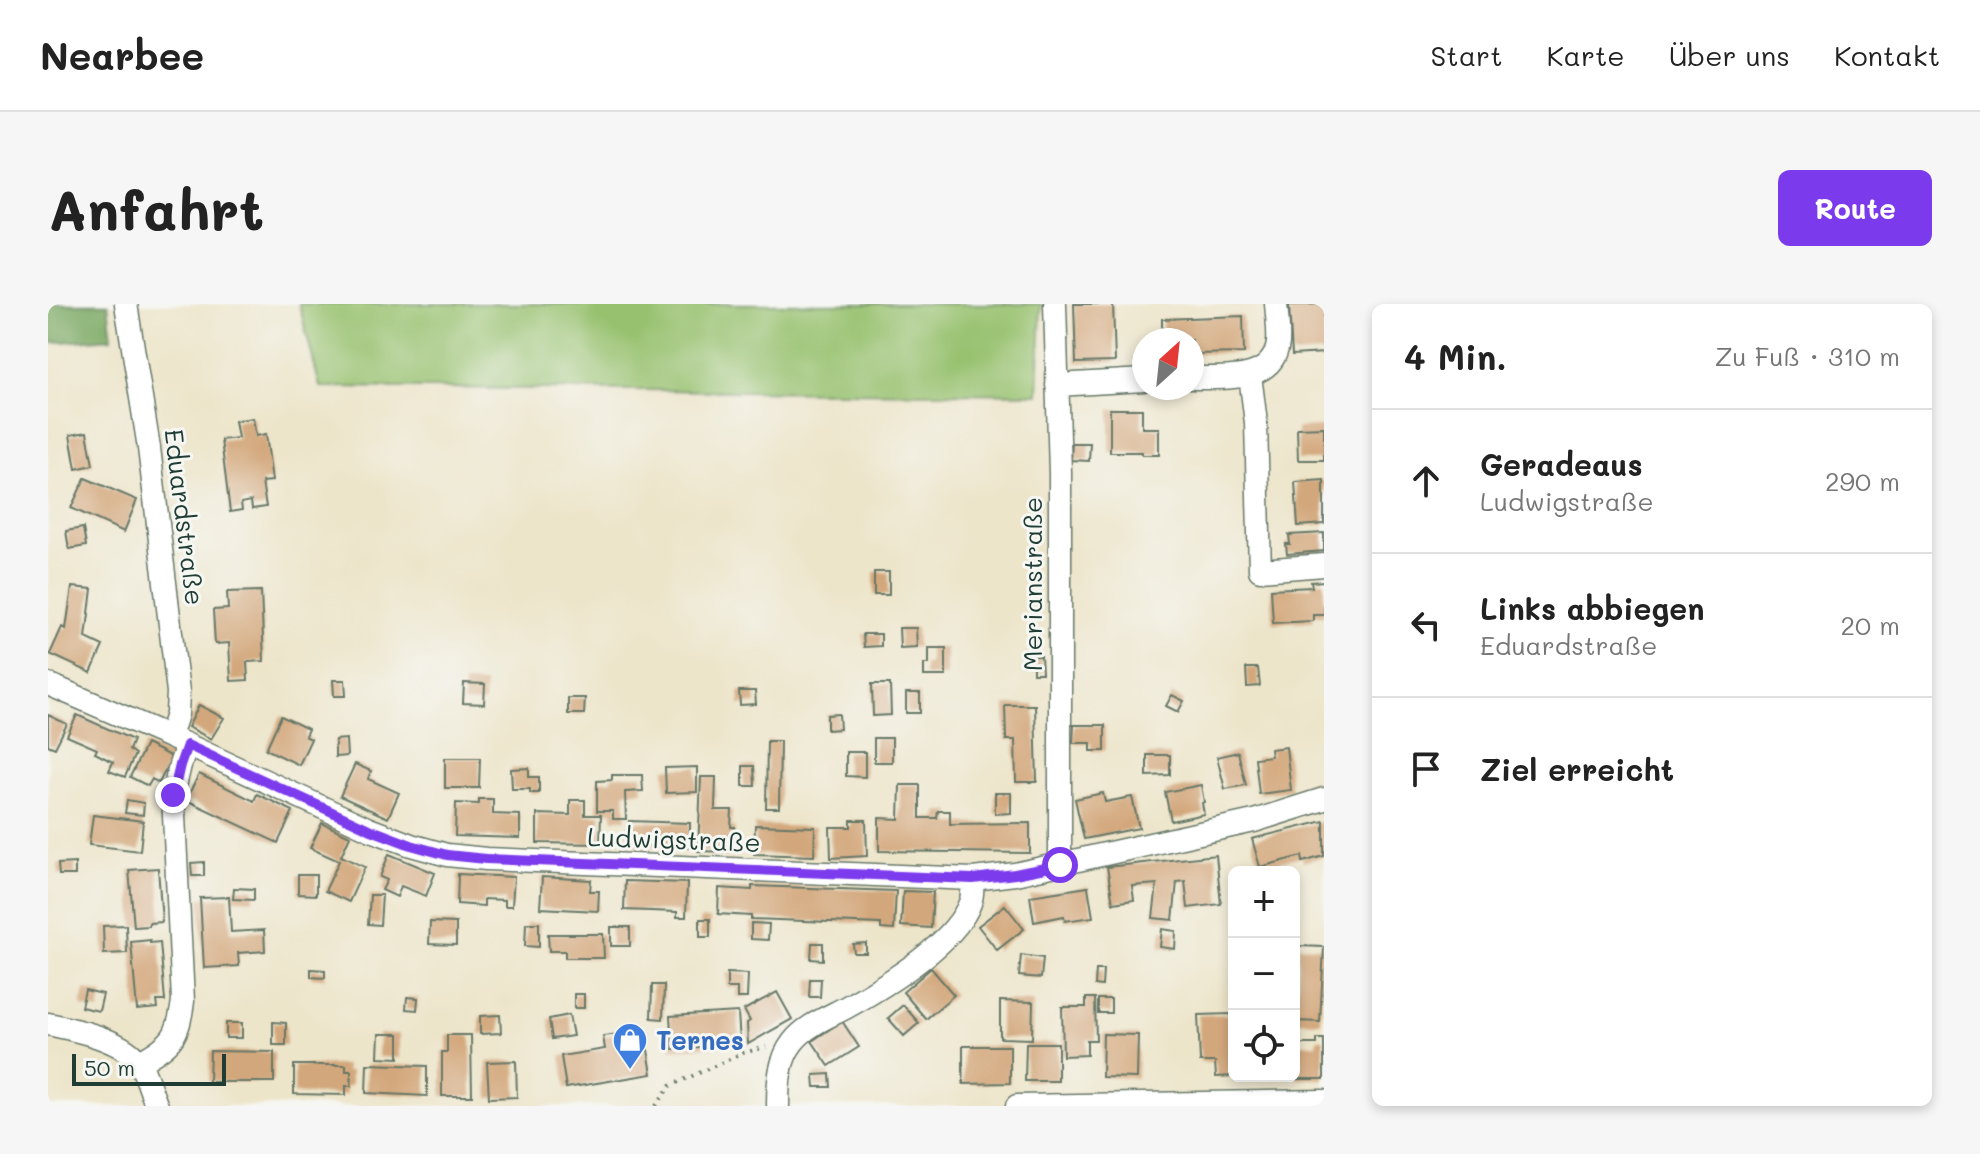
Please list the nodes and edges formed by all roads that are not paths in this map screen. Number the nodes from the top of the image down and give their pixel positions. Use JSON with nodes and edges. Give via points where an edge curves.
{"nodes":[{"id":1,"x":126,"y":304,"type":"edge"},
{"id":2,"x":1055,"y":304,"type":"edge"},
{"id":3,"x":1276,"y":304,"type":"edge"},
{"id":4,"x":1250,"y":375,"type":"junction"},
{"id":5,"x":1204,"y":377,"type":"edge"},
{"id":6,"x":1132,"y":381,"type":"edge"},
{"id":7,"x":1057,"y":385,"type":"junction"},
{"id":8,"x":1324,"y":565,"type":"edge"},
{"id":9,"x":48,"y":684,"type":"edge"},
{"id":10,"x":178,"y":741,"type":"junction"},
{"id":11,"x":1324,"y":799,"type":"edge"},
{"id":12,"x":1060,"y":865,"type":"junction"},
{"id":13,"x":973,"y":879,"type":"junction"},
{"id":14,"x":48,"y":1024,"type":"edge"},
{"id":15,"x":139,"y":1063,"type":"junction"},
{"id":16,"x":1324,"y":1101,"type":"edge"},
{"id":17,"x":1290,"y":1104,"type":"edge"},
{"id":18,"x":157,"y":1106,"type":"edge"},
{"id":19,"x":778,"y":1106,"type":"edge"},
{"id":20,"x":1017,"y":1106,"type":"edge"}],
"edges":[{"from":1,"to":10,"type":"street","name":"Eduardstraße","via":[[149,448],[178,692]]},
{"from":2,"to":7,"type":"street","name":"Merianstraße"},
{"from":3,"to":4,"type":"street","via":[[1278,346],[1271,360]]},
{"from":4,"to":5,"type":"street"},
{"from":4,"to":8,"type":"street","via":[[1260,570]]},
{"from":6,"to":7,"type":"street"},
{"from":7,"to":12,"type":"street","name":"Merianstraße"},
{"from":9,"to":10,"type":"street","name":"Ludwigstraße"},
{"from":10,"to":13,"type":"street","name":"Ludwigstraße","via":[[369,829],[447,855]]},
{"from":10,"to":15,"type":"street","name":"Eduardstraße","via":[[180,765],[173,795],[181,1018],[168,1045]]},
{"from":11,"to":12,"type":"street","name":"Ludwigstraße","via":[[1254,821]]},
{"from":12,"to":13,"type":"street","name":"Ludwigstraße"},
{"from":13,"to":19,"type":"street","via":[[972,900],[953,931],[902,972],[792,1043],[778,1082]]},
{"from":14,"to":15,"type":"street","via":[[108,1041]]},
{"from":15,"to":18,"type":"street"},
{"from":16,"to":17,"type":"street"},
{"from":17,"to":20,"type":"street"}]}
